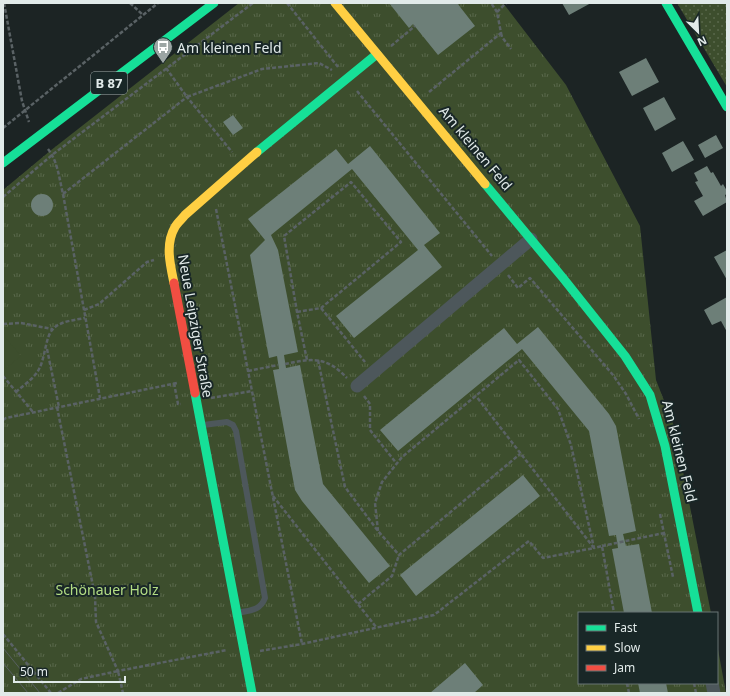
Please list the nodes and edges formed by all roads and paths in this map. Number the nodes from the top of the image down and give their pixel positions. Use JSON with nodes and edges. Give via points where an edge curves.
{"nodes":[{"id":1,"x":4,"y":3,"type":"edge"},
{"id":2,"x":130,"y":3,"type":"edge"},
{"id":3,"x":158,"y":3,"type":"edge"},
{"id":4,"x":214,"y":3,"type":"edge"},
{"id":5,"x":253,"y":3,"type":"edge"},
{"id":6,"x":287,"y":3,"type":"edge"},
{"id":7,"x":335,"y":3,"type":"edge"},
{"id":8,"x":491,"y":3,"type":"edge"},
{"id":9,"x":506,"y":3,"type":"edge"},
{"id":10,"x":666,"y":3,"type":"edge"},
{"id":11,"x":497,"y":12,"type":"junction"},
{"id":12,"x":143,"y":15,"type":"junction"},
{"id":13,"x":415,"y":26,"type":"dead end"},
{"id":14,"x":501,"y":33,"type":"junction"},
{"id":15,"x":511,"y":50,"type":"dead end"},
{"id":16,"x":378,"y":55,"type":"junction"},
{"id":17,"x":319,"y":63,"type":"dead end"},
{"id":18,"x":166,"y":68,"type":"junction"},
{"id":19,"x":347,"y":79,"type":"junction"},
{"id":20,"x":187,"y":96,"type":"junction"},
{"id":21,"x":417,"y":102,"type":"junction"},
{"id":22,"x":727,"y":107,"type":"edge"},
{"id":23,"x":25,"y":111,"type":"junction"},
{"id":24,"x":3,"y":128,"type":"edge"},
{"id":25,"x":32,"y":128,"type":"dead end"},
{"id":26,"x":52,"y":155,"type":"junction"},
{"id":27,"x":3,"y":163,"type":"edge"},
{"id":28,"x":242,"y":165,"type":"junction"},
{"id":29,"x":212,"y":191,"type":"junction"},
{"id":30,"x":63,"y":194,"type":"junction"},
{"id":31,"x":3,"y":197,"type":"edge"},
{"id":32,"x":531,"y":239,"type":"junction"},
{"id":33,"x":169,"y":257,"type":"junction"},
{"id":34,"x":500,"y":265,"type":"junction"},
{"id":35,"x":321,"y":308,"type":"junction"},
{"id":36,"x":84,"y":310,"type":"junction"},
{"id":37,"x":297,"y":312,"type":"junction"},
{"id":38,"x":85,"y":318,"type":"junction"},
{"id":39,"x":3,"y":324,"type":"edge"},
{"id":40,"x":52,"y":329,"type":"junction"},
{"id":41,"x":47,"y":348,"type":"junction"},
{"id":42,"x":307,"y":360,"type":"junction"},
{"id":43,"x":318,"y":360,"type":"junction"},
{"id":44,"x":285,"y":364,"type":"dead end"},
{"id":45,"x":278,"y":365,"type":"dead end"},
{"id":46,"x":248,"y":371,"type":"junction"},
{"id":47,"x":373,"y":372,"type":"junction"},
{"id":48,"x":3,"y":376,"type":"edge"},
{"id":49,"x":192,"y":380,"type":"junction"},
{"id":50,"x":357,"y":386,"type":"junction"},
{"id":51,"x":252,"y":391,"type":"junction"},
{"id":52,"x":16,"y":392,"type":"junction"},
{"id":53,"x":476,"y":396,"type":"junction"},
{"id":54,"x":100,"y":398,"type":"junction"},
{"id":55,"x":209,"y":398,"type":"dead end"},
{"id":56,"x":58,"y":407,"type":"junction"},
{"id":57,"x":33,"y":412,"type":"junction"},
{"id":58,"x":3,"y":420,"type":"edge"},
{"id":59,"x":641,"y":424,"type":"dead end"},
{"id":60,"x":200,"y":426,"type":"junction"},
{"id":61,"x":520,"y":454,"type":"junction"},
{"id":62,"x":397,"y":464,"type":"junction"},
{"id":63,"x":272,"y":496,"type":"junction"},
{"id":64,"x":660,"y":510,"type":"dead end"},
{"id":65,"x":682,"y":529,"type":"junction"},
{"id":66,"x":378,"y":531,"type":"junction"},
{"id":67,"x":664,"y":533,"type":"junction"},
{"id":68,"x":602,"y":546,"type":"junction"},
{"id":69,"x":594,"y":548,"type":"junction"},
{"id":70,"x":399,"y":555,"type":"junction"},
{"id":71,"x":674,"y":584,"type":"dead end"},
{"id":72,"x":358,"y":604,"type":"junction"},
{"id":73,"x":614,"y":612,"type":"edge"},
{"id":74,"x":698,"y":612,"type":"edge"},
{"id":75,"x":236,"y":613,"type":"junction"},
{"id":76,"x":376,"y":627,"type":"junction"},
{"id":77,"x":3,"y":634,"type":"edge"},
{"id":78,"x":302,"y":644,"type":"junction"},
{"id":79,"x":244,"y":650,"type":"junction"},
{"id":80,"x":118,"y":671,"type":"junction"},
{"id":81,"x":51,"y":693,"type":"edge"},
{"id":82,"x":58,"y":693,"type":"edge"},
{"id":83,"x":123,"y":693,"type":"edge"},
{"id":84,"x":252,"y":693,"type":"edge"}],
"edges":[{"from":1,"to":23,"type":"path"},
{"from":2,"to":12,"type":"path"},
{"from":3,"to":12,"type":"path"},
{"from":4,"to":27,"type":"street","number":"B 87"},
{"from":5,"to":18,"type":"path"},
{"from":6,"to":19,"type":"path"},
{"from":7,"to":16,"type":"street","name":"Am kleinen Feld"},
{"from":8,"to":11,"type":"path"},
{"from":9,"to":11,"type":"path"},
{"from":10,"to":22,"type":"street"},
{"from":11,"to":14,"type":"path"},
{"from":12,"to":23,"type":"path"},
{"from":13,"to":16,"type":"path"},
{"from":14,"to":15,"type":"path"},
{"from":14,"to":21,"type":"path"},
{"from":16,"to":19,"type":"street","name":"Neue Leipziger Straße"},
{"from":16,"to":21,"type":"street","name":"Am kleinen Feld"},
{"from":17,"to":20,"type":"path","via":[[262,69]]},
{"from":18,"to":20,"type":"path"},
{"from":18,"to":26,"type":"path"},
{"from":19,"to":28,"type":"street","name":"Neue Leipziger Straße"},
{"from":19,"to":34,"type":"path"},
{"from":20,"to":28,"type":"path"},
{"from":20,"to":30,"type":"path"},
{"from":21,"to":32,"type":"street","name":"Am kleinen Feld"},
{"from":23,"to":24,"type":"path"},
{"from":23,"to":25,"type":"path"},
{"from":26,"to":30,"type":"path"},
{"from":26,"to":31,"type":"path"},
{"from":28,"to":29,"type":"street","name":"Neue Leipziger Straße"},
{"from":29,"to":33,"type":"street","name":"Neue Leipziger Straße","via":[[175,226],[170,238]]},
{"from":29,"to":46,"type":"path"},
{"from":30,"to":36,"type":"path"},
{"from":32,"to":34,"type":"street"},
{"from":32,"to":65,"type":"street","name":"Am kleinen Feld","via":[[625,356],[650,395],[665,446]]},
{"from":33,"to":36,"type":"path","via":[[147,262],[99,304]]},
{"from":33,"to":49,"type":"street","name":"Neue Leipziger Straße"},
{"from":34,"to":47,"type":"street"},
{"from":34,"to":59,"type":"path","via":[[518,288],[530,278],[613,376],[626,394]]},
{"from":35,"to":37,"type":"path"},
{"from":35,"to":37,"type":"path","via":[[401,242],[351,182],[284,236]]},
{"from":35,"to":47,"type":"path"},
{"from":36,"to":38,"type":"path"},
{"from":37,"to":42,"type":"path"},
{"from":38,"to":40,"type":"path"},
{"from":38,"to":54,"type":"path"},
{"from":39,"to":40,"type":"path","via":[[21,323]]},
{"from":40,"to":41,"type":"path"},
{"from":41,"to":52,"type":"path","via":[[40,368]]},
{"from":41,"to":56,"type":"path"},
{"from":42,"to":43,"type":"path"},
{"from":42,"to":44,"type":"path"},
{"from":43,"to":50,"type":"path","via":[[330,364]]},
{"from":43,"to":66,"type":"path","via":[[345,487]]},
{"from":45,"to":46,"type":"path"},
{"from":46,"to":51,"type":"path"},
{"from":47,"to":50,"type":"street"},
{"from":48,"to":52,"type":"path"},
{"from":49,"to":54,"type":"path"},
{"from":49,"to":60,"type":"street","name":"Neue Leipziger Straße"},
{"from":50,"to":62,"type":"path","via":[[370,404],[370,430]]},
{"from":51,"to":55,"type":"path"},
{"from":51,"to":63,"type":"path"},
{"from":52,"to":57,"type":"path"},
{"from":53,"to":61,"type":"path"},
{"from":53,"to":62,"type":"path","via":[[402,457]]},
{"from":53,"to":69,"type":"path","via":[[519,360],[558,409],[572,445]]},
{"from":54,"to":56,"type":"path"},
{"from":56,"to":57,"type":"path"},
{"from":56,"to":80,"type":"path","via":[[95,596],[96,622]]},
{"from":57,"to":58,"type":"path"},
{"from":60,"to":75,"type":"street","name":"Neue Leipziger Straße"},
{"from":60,"to":75,"type":"lane","via":[[227,422],[233,425],[236,431],[266,598],[257,609]]},
{"from":61,"to":69,"type":"path"},
{"from":61,"to":70,"type":"path"},
{"from":62,"to":66,"type":"path","via":[[382,482],[375,503]]},
{"from":63,"to":72,"type":"path"},
{"from":63,"to":78,"type":"path"},
{"from":64,"to":67,"type":"path"},
{"from":65,"to":67,"type":"path"},
{"from":65,"to":74,"type":"street","name":"Am kleinen Feld"},
{"from":66,"to":70,"type":"path"},
{"from":67,"to":68,"type":"path"},
{"from":67,"to":71,"type":"path"},
{"from":68,"to":69,"type":"path"},
{"from":68,"to":73,"type":"path"},
{"from":69,"to":76,"type":"path","via":[[543,558],[529,541],[434,615]]},
{"from":70,"to":72,"type":"path","via":[[392,576]]},
{"from":72,"to":76,"type":"path"},
{"from":75,"to":79,"type":"street","name":"Neue Leipziger Straße"},
{"from":76,"to":78,"type":"path"},
{"from":77,"to":81,"type":"path"},
{"from":78,"to":79,"type":"path"},
{"from":79,"to":80,"type":"path"},
{"from":79,"to":84,"type":"street","name":"Neue Leipziger Straße"},
{"from":80,"to":82,"type":"path","via":[[81,679]]},
{"from":80,"to":83,"type":"path"}]}
